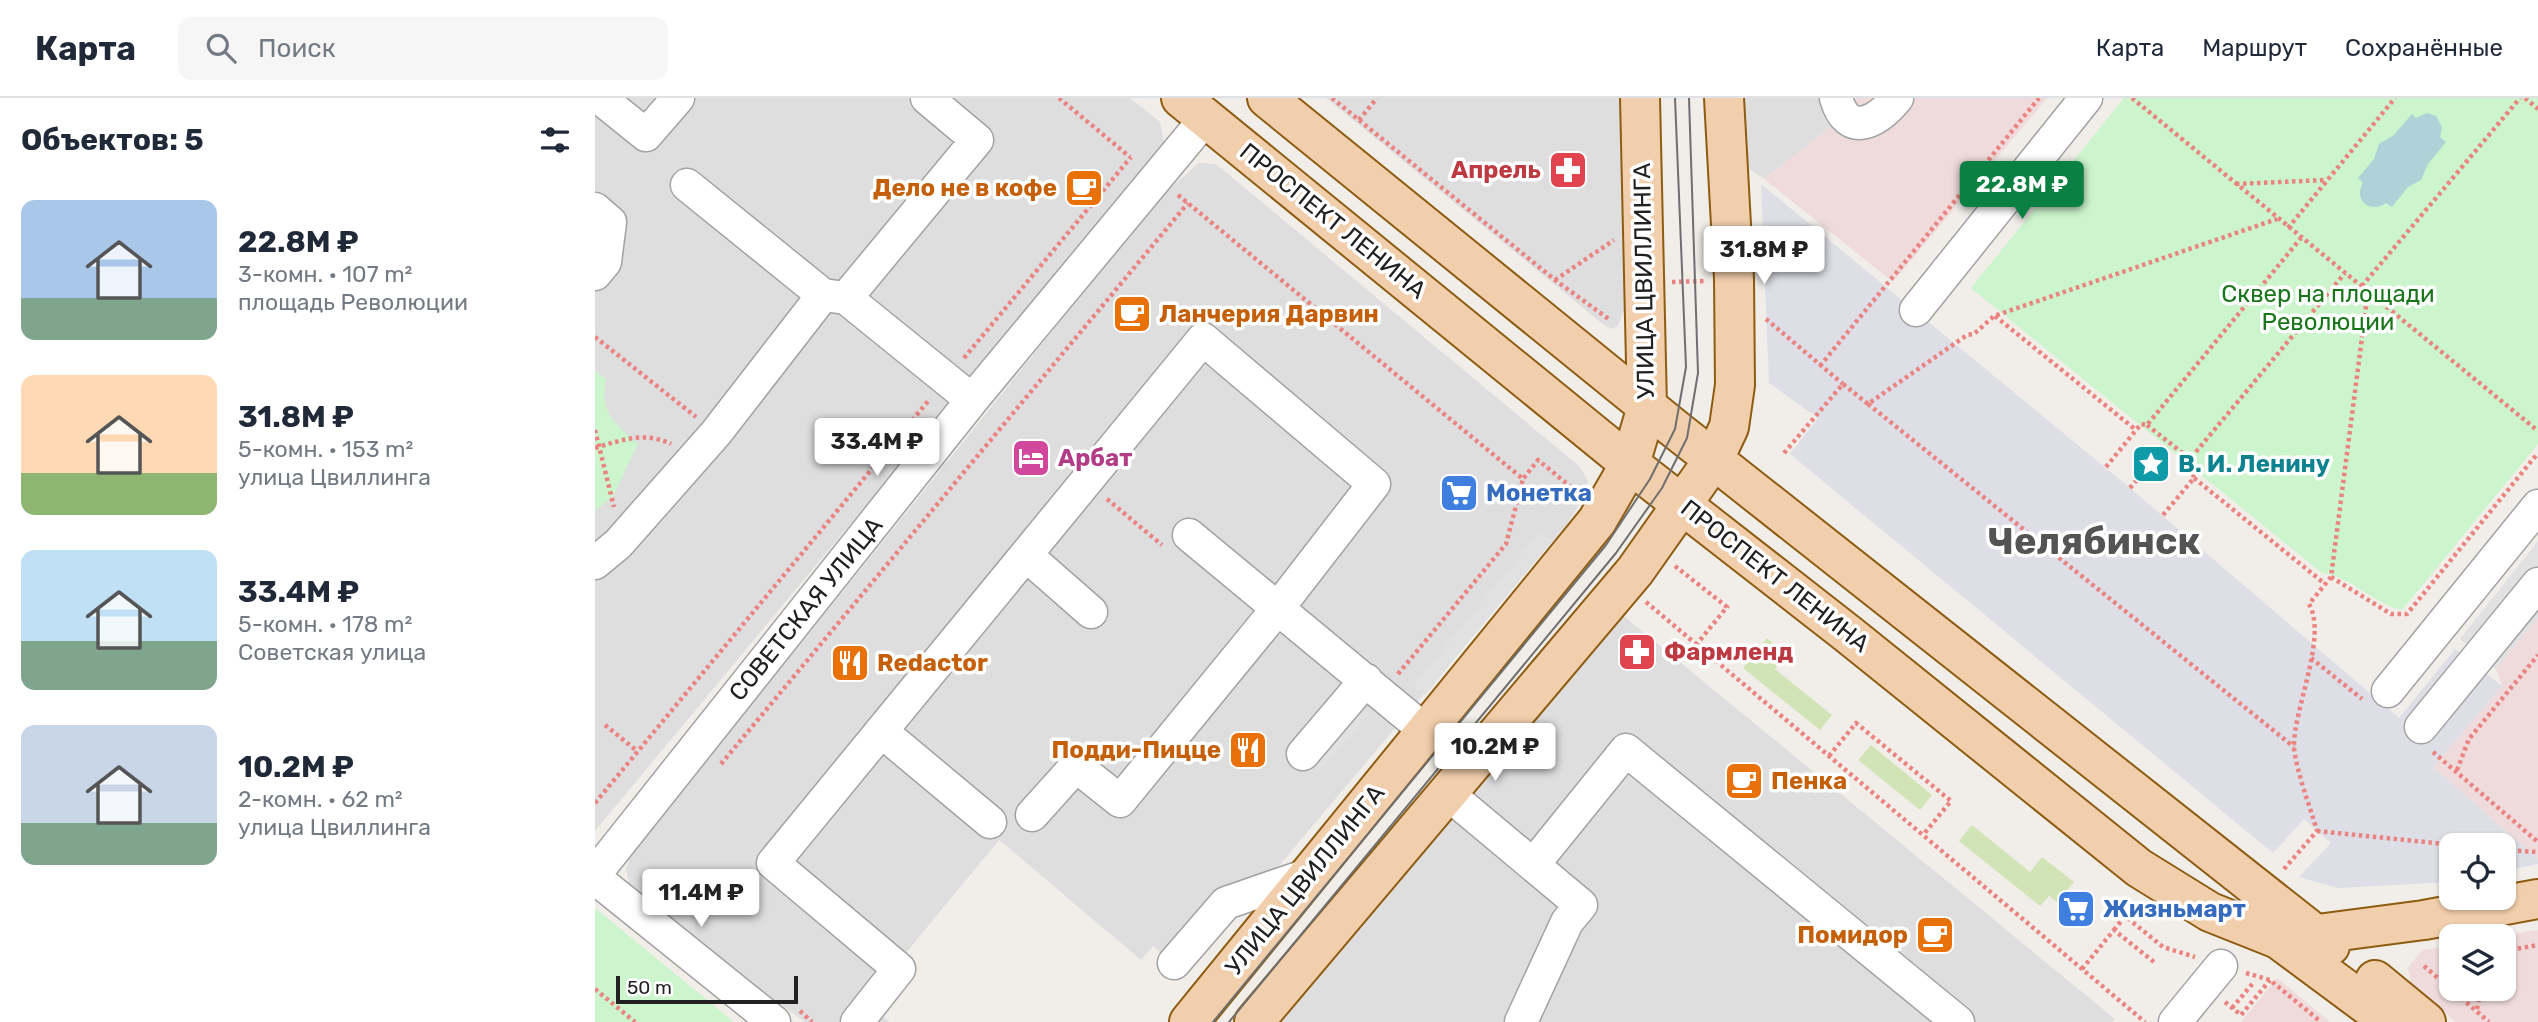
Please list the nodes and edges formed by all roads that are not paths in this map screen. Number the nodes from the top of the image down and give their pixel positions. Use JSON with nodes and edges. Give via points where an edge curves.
{"nodes":[{"id":1,"x":600,"y":98,"type":"edge"},
{"id":2,"x":678,"y":98,"type":"edge"},
{"id":3,"x":927,"y":98,"type":"edge"},
{"id":4,"x":1268,"y":98,"type":"edge"},
{"id":5,"x":1640,"y":98,"type":"edge"},
{"id":6,"x":1724,"y":98,"type":"edge"},
{"id":7,"x":1836,"y":98,"type":"edge"},
{"id":8,"x":1897,"y":98,"type":"edge"},
{"id":9,"x":2086,"y":98,"type":"edge"},
{"id":10,"x":1193,"y":108,"type":"edge"},
{"id":11,"x":687,"y":186,"type":"dead end"},
{"id":12,"x":595,"y":209,"type":"edge"},
{"id":13,"x":595,"y":274,"type":"edge"},
{"id":14,"x":834,"y":296,"type":"junction"},
{"id":15,"x":1916,"y":310,"type":"dead end"},
{"id":16,"x":972,"y":400,"type":"junction"},
{"id":17,"x":1647,"y":407,"type":"junction"},
{"id":18,"x":1714,"y":459,"type":"junction"},
{"id":19,"x":1630,"y":464,"type":"junction"},
{"id":20,"x":1683,"y":503,"type":"junction"},
{"id":21,"x":2538,"y":506,"type":"edge"},
{"id":22,"x":1189,"y":535,"type":"dead end"},
{"id":23,"x":607,"y":554,"type":"edge"},
{"id":24,"x":1026,"y":555,"type":"junction"},
{"id":25,"x":2538,"y":584,"type":"edge"},
{"id":26,"x":1278,"y":608,"type":"junction"},
{"id":27,"x":1091,"y":612,"type":"dead end"},
{"id":28,"x":1377,"y":690,"type":"junction"},
{"id":29,"x":2388,"y":691,"type":"dead end"},
{"id":30,"x":2421,"y":727,"type":"dead end"},
{"id":31,"x":881,"y":731,"type":"junction"},
{"id":32,"x":1427,"y":732,"type":"junction"},
{"id":33,"x":1303,"y":754,"type":"dead end"},
{"id":34,"x":1447,"y":793,"type":"junction"},
{"id":35,"x":1032,"y":815,"type":"dead end"},
{"id":36,"x":990,"y":822,"type":"dead end"},
{"id":37,"x":1533,"y":865,"type":"junction"},
{"id":38,"x":1310,"y":874,"type":"junction"},
{"id":39,"x":595,"y":876,"type":"edge"},
{"id":40,"x":2538,"y":899,"type":"edge"},
{"id":41,"x":2424,"y":920,"type":"junction"},
{"id":42,"x":2297,"y":937,"type":"junction"},
{"id":43,"x":1174,"y":963,"type":"dead end"},
{"id":44,"x":2221,"y":966,"type":"road end"},
{"id":45,"x":2382,"y":985,"type":"junction"},
{"id":46,"x":774,"y":1022,"type":"edge"},
{"id":47,"x":857,"y":1022,"type":"edge"},
{"id":48,"x":1189,"y":1022,"type":"edge"},
{"id":49,"x":1254,"y":1022,"type":"edge"},
{"id":50,"x":1521,"y":1022,"type":"edge"},
{"id":51,"x":1958,"y":1022,"type":"edge"},
{"id":52,"x":2175,"y":1022,"type":"edge"},
{"id":53,"x":2390,"y":1022,"type":"edge"},
{"id":54,"x":2426,"y":1022,"type":"edge"}],
"edges":[{"from":1,"to":2,"type":"street","via":[[646,135]]},
{"from":3,"to":14,"type":"street","via":[[977,140]]},
{"from":4,"to":17,"type":"main road","name":"ПРОСПЕКТ ЛЕНИНА"},
{"from":5,"to":17,"type":"main road","name":"УЛИЦА ЦВИЛЛИНГА"},
{"from":6,"to":18,"type":"main road","name":"УЛИЦА ЦВИЛЛИНГА","via":[[1735,385],[1729,427]]},
{"from":7,"to":8,"type":"street","via":[[1845,115],[1866,124],[1881,117]]},
{"from":9,"to":15,"type":"street"},
{"from":10,"to":16,"type":"street","name":"СОВЕТСКАЯ УЛИЦА","via":[[1156,178]]},
{"from":10,"to":19,"type":"main road","name":"ПРОСПЕКТ ЛЕНИНА"},
{"from":11,"to":14,"type":"street"},
{"from":12,"to":13,"type":"street","via":[[610,222],[605,262]]},
{"from":14,"to":16,"type":"street"},
{"from":14,"to":23,"type":"street"},
{"from":16,"to":39,"type":"street","name":"СОВЕТСКАЯ УЛИЦА"},
{"from":17,"to":18,"type":"main road","name":"ПРОСПЕКТ ЛЕНИНА"},
{"from":17,"to":19,"type":"main road","name":"УЛИЦА ЦВИЛЛИНГА"},
{"from":18,"to":20,"type":"main road","name":"УЛИЦА ЦВИЛЛИНГА"},
{"from":18,"to":42,"type":"main road","name":"ПРОСПЕКТ ЛЕНИНА"},
{"from":19,"to":20,"type":"main road","name":"ПРОСПЕКТ ЛЕНИНА"},
{"from":19,"to":32,"type":"main road","name":"УЛИЦА ЦВИЛЛИНГА","via":[[1597,520]]},
{"from":20,"to":34,"type":"main road","name":"УЛИЦА ЦВИЛЛИНГА","via":[[1635,571]]},
{"from":20,"to":42,"type":"main road","name":"ПРОСПЕКТ ЛЕНИНА","via":[[2139,868],[2210,912]]},
{"from":21,"to":29,"type":"street"},
{"from":22,"to":26,"type":"street"},
{"from":24,"to":26,"type":"street","via":[[1203,339],[1374,484]]},
{"from":24,"to":27,"type":"street"},
{"from":24,"to":31,"type":"street"},
{"from":25,"to":30,"type":"street"},
{"from":26,"to":28,"type":"street"},
{"from":26,"to":35,"type":"street","via":[[1120,801],[1076,766]]},
{"from":28,"to":32,"type":"street"},
{"from":28,"to":33,"type":"street"},
{"from":31,"to":36,"type":"street"},
{"from":31,"to":47,"type":"street","via":[[773,863],[899,969]]},
{"from":32,"to":38,"type":"main road","name":"УЛИЦА ЦВИЛЛИНГА"},
{"from":34,"to":37,"type":"street"},
{"from":34,"to":49,"type":"main road","name":"УЛИЦА ЦВИЛЛИНГА"},
{"from":37,"to":50,"type":"street","via":[[1581,905],[1567,922]]},
{"from":37,"to":51,"type":"street","via":[[1626,750]]},
{"from":38,"to":43,"type":"street","via":[[1226,903]]},
{"from":38,"to":48,"type":"main road","name":"УЛИЦА ЦВИЛЛИНГА"},
{"from":39,"to":46,"type":"street"},
{"from":40,"to":41,"type":"main road"},
{"from":41,"to":42,"type":"main road"},
{"from":41,"to":45,"type":"main road","via":[[2392,935],[2377,958]]},
{"from":42,"to":45,"type":"main road","name":"ПРОСПЕКТ ЛЕНИНА"},
{"from":42,"to":53,"type":"main road","name":"ПРОСПЕКТ ЛЕНИНА"},
{"from":44,"to":52,"type":"street"},
{"from":45,"to":54,"type":"main road","name":"ПРОСПЕКТ ЛЕНИНА"}]}
